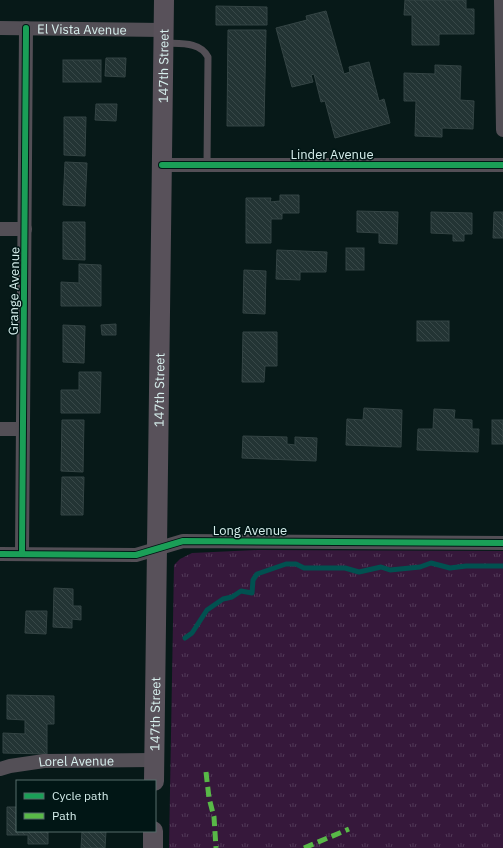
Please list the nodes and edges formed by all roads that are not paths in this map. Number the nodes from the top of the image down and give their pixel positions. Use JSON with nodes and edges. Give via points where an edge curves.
{"nodes":[{"id":1,"x":164,"y":0,"type":"edge"},
{"id":2,"x":501,"y":0,"type":"edge"},
{"id":3,"x":0,"y":28,"type":"edge"},
{"id":4,"x":26,"y":28,"type":"junction"},
{"id":5,"x":164,"y":37,"type":"junction"},
{"id":6,"x":503,"y":130,"type":"edge"},
{"id":7,"x":162,"y":165,"type":"junction"},
{"id":8,"x":207,"y":165,"type":"junction"},
{"id":9,"x":503,"y":166,"type":"edge"},
{"id":10,"x":0,"y":229,"type":"edge"},
{"id":11,"x":25,"y":229,"type":"junction"},
{"id":12,"x":0,"y":429,"type":"edge"},
{"id":13,"x":23,"y":429,"type":"junction"},
{"id":14,"x":503,"y":543,"type":"edge"},
{"id":15,"x":157,"y":549,"type":"junction"},
{"id":16,"x":0,"y":554,"type":"edge"},
{"id":17,"x":22,"y":554,"type":"junction"},
{"id":18,"x":154,"y":760,"type":"junction"},
{"id":19,"x":0,"y":769,"type":"edge"},
{"id":20,"x":154,"y":780,"type":"edge"},
{"id":21,"x":153,"y":832,"type":"edge"},
{"id":22,"x":153,"y":848,"type":"edge"}],
"edges":[{"from":1,"to":5,"type":"main road","name":"147th Street"},
{"from":2,"to":6,"type":"street"},
{"from":3,"to":4,"type":"street","name":"El Vista Avenue"},
{"from":4,"to":5,"type":"street","name":"El Vista Avenue"},
{"from":4,"to":11,"type":"street","name":"Grange Avenue"},
{"from":5,"to":7,"type":"main road","name":"147th Street"},
{"from":5,"to":8,"type":"lane","via":[[200,48],[208,57]]},
{"from":7,"to":8,"type":"street","name":"Linder Avenue"},
{"from":7,"to":15,"type":"main road","name":"147th Street"},
{"from":8,"to":9,"type":"street","name":"Linder Avenue"},
{"from":10,"to":11,"type":"street"},
{"from":11,"to":13,"type":"street","name":"Grange Avenue"},
{"from":12,"to":13,"type":"street"},
{"from":13,"to":17,"type":"street","name":"Grange Avenue"},
{"from":14,"to":15,"type":"street","name":"Long Avenue","via":[[183,541]]},
{"from":15,"to":17,"type":"street","name":"Long Avenue","via":[[136,556]]},
{"from":15,"to":18,"type":"main road","name":"147th Street"},
{"from":16,"to":17,"type":"street","name":"Long Avenue"},
{"from":18,"to":19,"type":"street","name":"Lorel Avenue","via":[[44,761]]},
{"from":18,"to":20,"type":"main road","name":"147th Street"},
{"from":21,"to":22,"type":"main road"}]}
